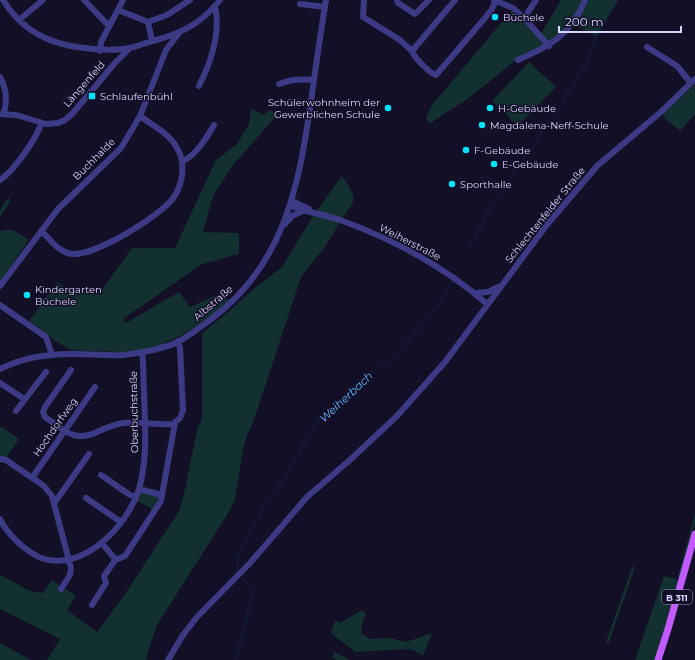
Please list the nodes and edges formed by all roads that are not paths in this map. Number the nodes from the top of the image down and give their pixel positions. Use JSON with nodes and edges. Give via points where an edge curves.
{"nodes":[{"id":1,"x":3,"y":0,"type":"edge"},
{"id":2,"x":43,"y":0,"type":"edge"},
{"id":3,"x":84,"y":0,"type":"edge"},
{"id":4,"x":123,"y":0,"type":"edge"},
{"id":5,"x":190,"y":0,"type":"edge"},
{"id":6,"x":326,"y":0,"type":"edge"},
{"id":7,"x":364,"y":0,"type":"edge"},
{"id":8,"x":397,"y":0,"type":"edge"},
{"id":9,"x":429,"y":0,"type":"edge"},
{"id":10,"x":455,"y":0,"type":"edge"},
{"id":11,"x":495,"y":0,"type":"edge"},
{"id":12,"x":536,"y":0,"type":"edge"},
{"id":13,"x":585,"y":0,"type":"edge"},
{"id":14,"x":216,"y":2,"type":"edge"},
{"id":15,"x":300,"y":4,"type":"dead end"},
{"id":16,"x":325,"y":7,"type":"junction"},
{"id":17,"x":118,"y":10,"type":"junction"},
{"id":18,"x":204,"y":18,"type":"junction"},
{"id":19,"x":524,"y":18,"type":"junction"},
{"id":20,"x":19,"y":20,"type":"junction"},
{"id":21,"x":148,"y":22,"type":"junction"},
{"id":22,"x":216,"y":22,"type":"junction"},
{"id":23,"x":109,"y":26,"type":"junction"},
{"id":24,"x":179,"y":33,"type":"junction"},
{"id":25,"x":155,"y":40,"type":"junction"},
{"id":26,"x":549,"y":46,"type":"junction"},
{"id":27,"x":647,"y":47,"type":"dead end"},
{"id":28,"x":130,"y":48,"type":"junction"},
{"id":29,"x":100,"y":50,"type":"junction"},
{"id":30,"x":110,"y":50,"type":"junction"},
{"id":31,"x":166,"y":50,"type":"junction"},
{"id":32,"x":412,"y":51,"type":"junction"},
{"id":33,"x":518,"y":60,"type":"dead end"},
{"id":34,"x":114,"y":64,"type":"junction"},
{"id":35,"x":0,"y":77,"type":"edge"},
{"id":36,"x":314,"y":80,"type":"junction"},
{"id":37,"x":693,"y":81,"type":"edge"},
{"id":38,"x":279,"y":84,"type":"dead end"},
{"id":39,"x":199,"y":86,"type":"dead end"},
{"id":40,"x":2,"y":114,"type":"edge"},
{"id":41,"x":140,"y":116,"type":"junction"},
{"id":42,"x":41,"y":124,"type":"junction"},
{"id":43,"x":214,"y":125,"type":"dead end"},
{"id":44,"x":182,"y":161,"type":"junction"},
{"id":45,"x":0,"y":180,"type":"edge"},
{"id":46,"x":291,"y":203,"type":"junction"},
{"id":47,"x":305,"y":210,"type":"junction"},
{"id":48,"x":315,"y":213,"type":"junction"},
{"id":49,"x":283,"y":227,"type":"junction"},
{"id":50,"x":41,"y":231,"type":"junction"},
{"id":51,"x":502,"y":285,"type":"junction"},
{"id":52,"x":0,"y":286,"type":"edge"},
{"id":53,"x":475,"y":294,"type":"junction"},
{"id":54,"x":487,"y":304,"type":"junction"},
{"id":55,"x":0,"y":305,"type":"edge"},
{"id":56,"x":178,"y":341,"type":"junction"},
{"id":57,"x":142,"y":352,"type":"junction"},
{"id":58,"x":52,"y":354,"type":"junction"},
{"id":59,"x":1,"y":366,"type":"edge"},
{"id":60,"x":71,"y":370,"type":"dead end"},
{"id":61,"x":46,"y":372,"type":"dead end"},
{"id":62,"x":0,"y":383,"type":"edge"},
{"id":63,"x":95,"y":387,"type":"dead end"},
{"id":64,"x":24,"y":399,"type":"junction"},
{"id":65,"x":16,"y":411,"type":"dead end"},
{"id":66,"x":145,"y":423,"type":"junction"},
{"id":67,"x":175,"y":423,"type":"junction"},
{"id":68,"x":65,"y":430,"type":"junction"},
{"id":69,"x":89,"y":454,"type":"dead end"},
{"id":70,"x":0,"y":459,"type":"edge"},
{"id":71,"x":101,"y":475,"type":"dead end"},
{"id":72,"x":32,"y":478,"type":"junction"},
{"id":73,"x":139,"y":489,"type":"junction"},
{"id":74,"x":162,"y":495,"type":"junction"},
{"id":75,"x":136,"y":497,"type":"junction"},
{"id":76,"x":86,"y":498,"type":"dead end"},
{"id":77,"x":55,"y":502,"type":"junction"},
{"id":78,"x":0,"y":519,"type":"edge"},
{"id":79,"x":121,"y":522,"type":"junction"},
{"id":80,"x":695,"y":534,"type":"edge"},
{"id":81,"x":102,"y":543,"type":"junction"},
{"id":82,"x":69,"y":559,"type":"junction"},
{"id":83,"x":116,"y":559,"type":"junction"},
{"id":84,"x":62,"y":589,"type":"dead end"},
{"id":85,"x":92,"y":605,"type":"dead end"},
{"id":86,"x":168,"y":660,"type":"edge"},
{"id":87,"x":658,"y":660,"type":"edge"}],
"edges":[{"from":1,"to":20,"type":"street"},
{"from":2,"to":20,"type":"street"},
{"from":3,"to":23,"type":"street"},
{"from":4,"to":17,"type":"street"},
{"from":5,"to":21,"type":"street","via":[[167,15]]},
{"from":6,"to":16,"type":"street","name":"Albstraße"},
{"from":7,"to":32,"type":"street","via":[[363,17],[400,40]]},
{"from":8,"to":9,"type":"street","via":[[415,14]]},
{"from":10,"to":32,"type":"street"},
{"from":11,"to":19,"type":"street","via":[[513,8]]},
{"from":11,"to":32,"type":"street","via":[[485,18],[436,75],[431,73]]},
{"from":12,"to":19,"type":"street"},
{"from":13,"to":26,"type":"street","via":[[568,30]]},
{"from":14,"to":18,"type":"street"},
{"from":14,"to":22,"type":"street"},
{"from":15,"to":16,"type":"street"},
{"from":16,"to":36,"type":"street","name":"Albstraße"},
{"from":17,"to":21,"type":"street"},
{"from":17,"to":23,"type":"street"},
{"from":18,"to":22,"type":"street"},
{"from":18,"to":24,"type":"street"},
{"from":19,"to":26,"type":"street"},
{"from":20,"to":29,"type":"street","via":[[36,34],[52,42]]},
{"from":21,"to":25,"type":"street"},
{"from":22,"to":39,"type":"street","via":[[211,59]]},
{"from":23,"to":29,"type":"street"},
{"from":24,"to":25,"type":"street"},
{"from":24,"to":31,"type":"street","name":"Buchhalde"},
{"from":25,"to":28,"type":"street"},
{"from":25,"to":31,"type":"street"},
{"from":26,"to":33,"type":"street"},
{"from":27,"to":37,"type":"street","via":[[677,66]]},
{"from":28,"to":30,"type":"street"},
{"from":28,"to":34,"type":"street","name":"Längenfeld"},
{"from":29,"to":30,"type":"street"},
{"from":30,"to":34,"type":"street","name":"Längenfeld","via":[[113,53]]},
{"from":31,"to":41,"type":"street","name":"Buchhalde"},
{"from":34,"to":42,"type":"street","name":"Längenfeld","via":[[65,120]]},
{"from":35,"to":40,"type":"street","via":[[7,99]]},
{"from":36,"to":38,"type":"street","via":[[300,79]]},
{"from":36,"to":46,"type":"street","name":"Albstraße"},
{"from":37,"to":51,"type":"street","name":"Schlechtenfelder Straße","via":[[597,166],[546,226]]},
{"from":40,"to":42,"type":"street","name":"Längenfeld"},
{"from":41,"to":44,"type":"street","via":[[171,140]]},
{"from":41,"to":50,"type":"street","name":"Buchhalde","via":[[121,148],[71,196]]},
{"from":42,"to":45,"type":"street","via":[[17,163]]},
{"from":43,"to":44,"type":"street","via":[[201,145],[189,158]]},
{"from":44,"to":50,"type":"street","via":[[180,186],[172,199],[118,239],[72,254],[61,250]]},
{"from":46,"to":47,"type":"street","name":"Weiherstraße"},
{"from":46,"to":48,"type":"street","name":"Weiherstraße","via":[[298,203]]},
{"from":46,"to":49,"type":"street","name":"Albstraße"},
{"from":47,"to":48,"type":"street","name":"Weiherstraße"},
{"from":47,"to":49,"type":"street","via":[[292,216]]},
{"from":48,"to":53,"type":"street","name":"Weiherstraße","via":[[342,221],[395,244],[444,271]]},
{"from":49,"to":56,"type":"street","name":"Albstraße","via":[[267,258],[241,293],[220,313]]},
{"from":50,"to":52,"type":"street","name":"Buchhalde"},
{"from":51,"to":53,"type":"street","via":[[488,292]]},
{"from":51,"to":54,"type":"street","name":"Schlechtenfelder Straße"},
{"from":53,"to":54,"type":"street","name":"Weiherstraße"},
{"from":54,"to":86,"type":"street","name":"Schlechtenfelder Straße","via":[[445,362],[419,392],[397,416],[307,497],[251,562],[197,617],[182,635]]},
{"from":55,"to":58,"type":"street","via":[[43,334],[48,340]]},
{"from":56,"to":57,"type":"street","name":"Albstraße"},
{"from":56,"to":67,"type":"street","via":[[183,410],[182,416]]},
{"from":57,"to":58,"type":"street","name":"Albstraße","via":[[122,355]]},
{"from":57,"to":66,"type":"street","name":"Oberbuchstraße"},
{"from":58,"to":59,"type":"street","name":"Albstraße"},
{"from":60,"to":68,"type":"street","via":[[43,412]]},
{"from":61,"to":64,"type":"street"},
{"from":62,"to":64,"type":"street"},
{"from":63,"to":68,"type":"street","name":"Hochdorfweg"},
{"from":64,"to":65,"type":"street"},
{"from":66,"to":67,"type":"street"},
{"from":66,"to":68,"type":"street","via":[[118,424],[80,437]]},
{"from":66,"to":73,"type":"street","name":"Oberbuchstraße","via":[[145,455]]},
{"from":67,"to":74,"type":"street"},
{"from":68,"to":72,"type":"street","name":"Hochdorfweg"},
{"from":69,"to":77,"type":"street"},
{"from":70,"to":72,"type":"street","via":[[6,460]]},
{"from":71,"to":75,"type":"street"},
{"from":72,"to":77,"type":"street","via":[[47,488]]},
{"from":73,"to":74,"type":"street"},
{"from":73,"to":75,"type":"street","name":"Oberbuchstraße"},
{"from":74,"to":83,"type":"street","via":[[161,501],[125,556]]},
{"from":75,"to":79,"type":"street","name":"Oberbuchstraße"},
{"from":76,"to":79,"type":"street"},
{"from":77,"to":82,"type":"street"},
{"from":78,"to":82,"type":"street","name":"Oberbuchstraße","via":[[12,537],[40,558]]},
{"from":79,"to":81,"type":"street","name":"Oberbuchstraße"},
{"from":80,"to":87,"type":"main road","number":"B 311"},
{"from":81,"to":82,"type":"street","name":"Oberbuchstraße","via":[[82,555]]},
{"from":81,"to":83,"type":"street"},
{"from":82,"to":84,"type":"street","via":[[70,575]]},
{"from":83,"to":85,"type":"street","via":[[104,576],[106,583]]}]}
